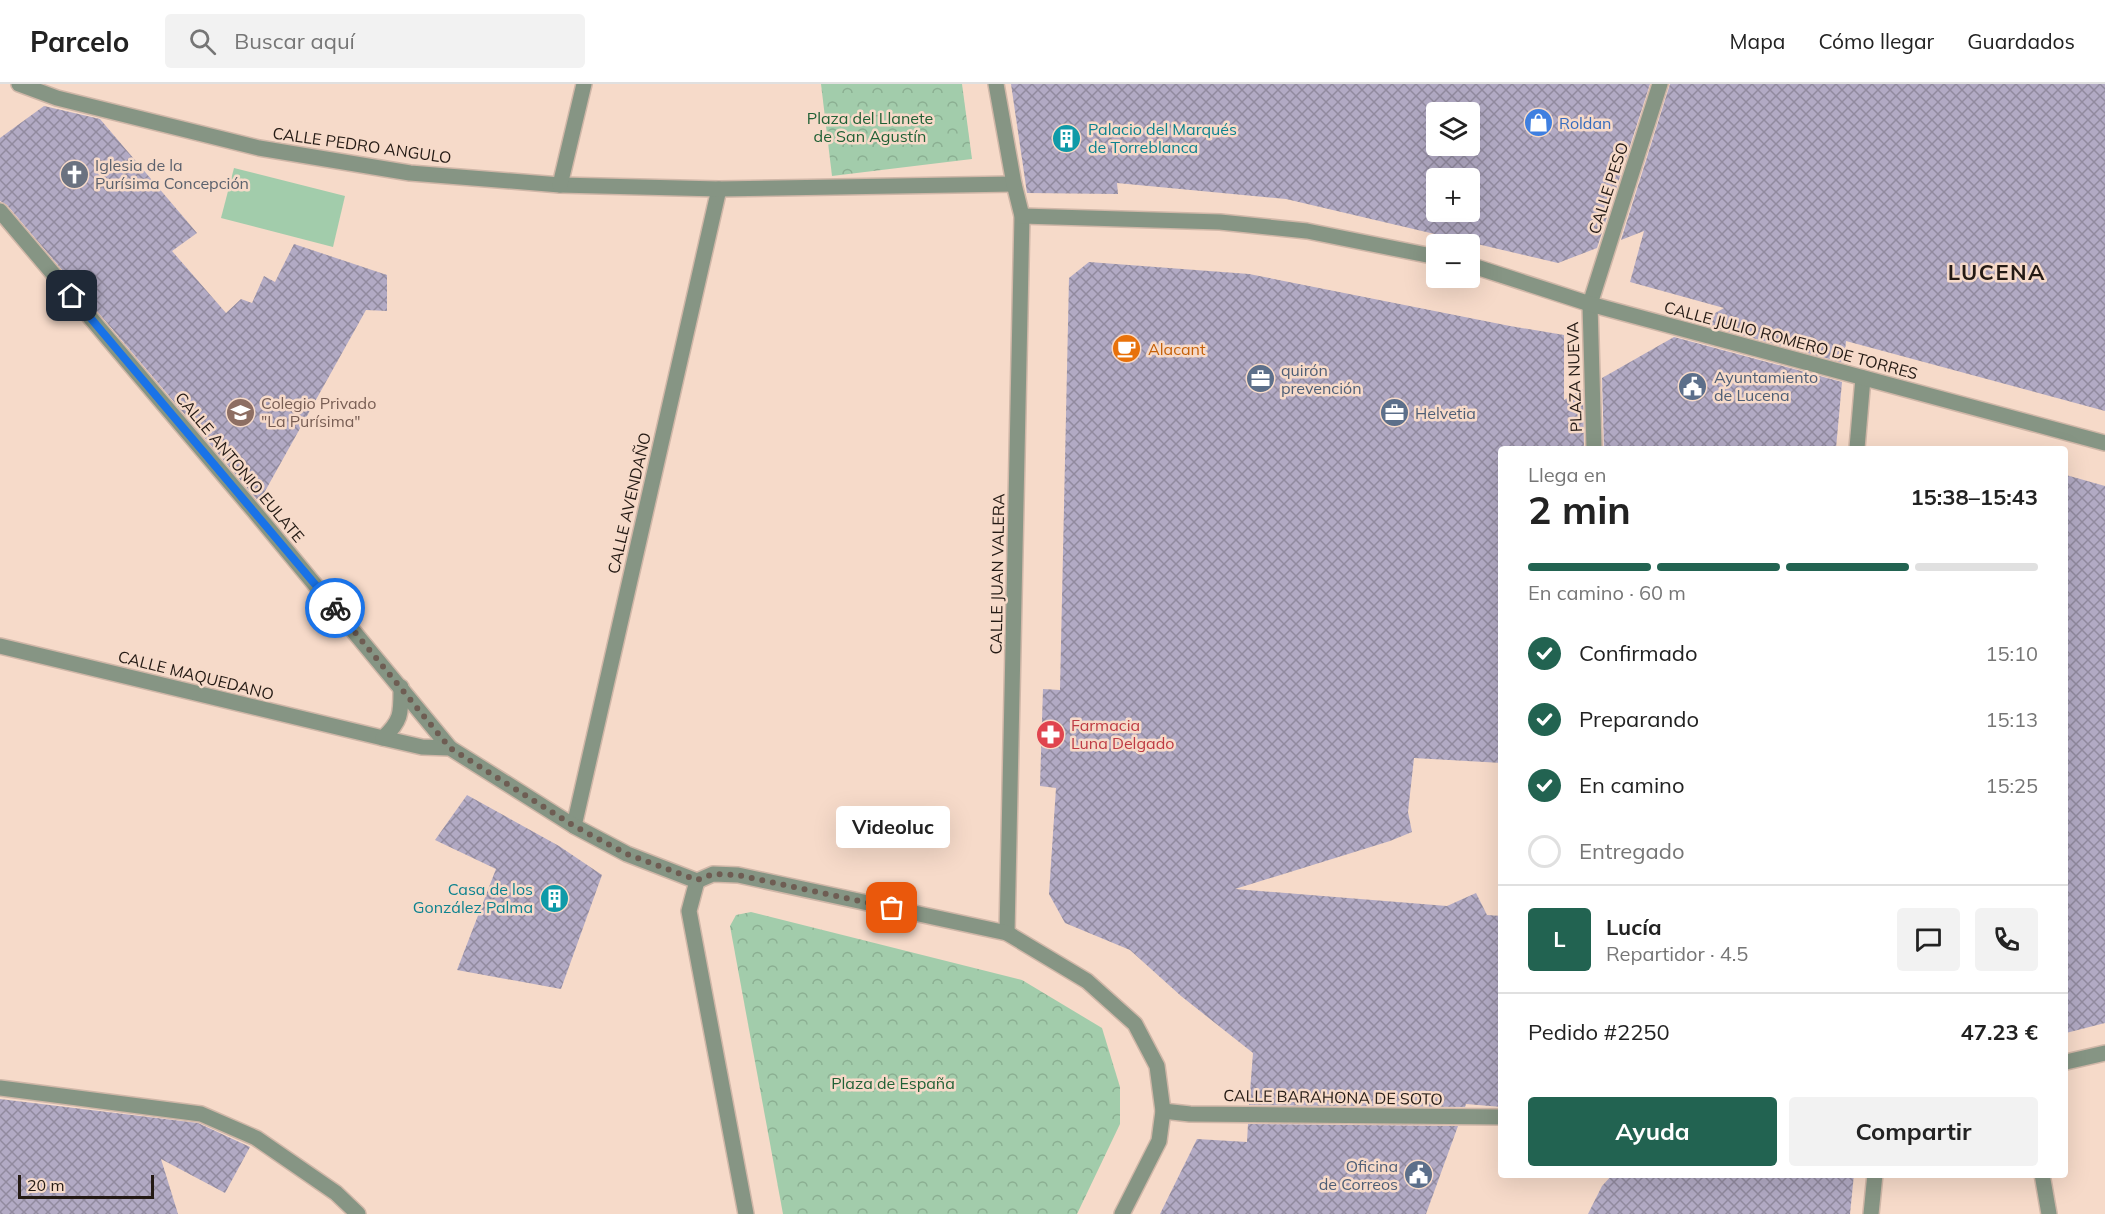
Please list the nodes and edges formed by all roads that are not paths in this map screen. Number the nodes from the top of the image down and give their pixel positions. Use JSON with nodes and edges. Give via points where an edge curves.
{"nodes":[{"id":1,"x":19,"y":84,"type":"edge"},
{"id":2,"x":584,"y":84,"type":"edge"},
{"id":3,"x":996,"y":84,"type":"edge"},
{"id":4,"x":1660,"y":84,"type":"edge"},
{"id":5,"x":1014,"y":184,"type":"junction"},
{"id":6,"x":560,"y":185,"type":"junction"},
{"id":7,"x":719,"y":189,"type":"junction"},
{"id":8,"x":0,"y":211,"type":"edge"},
{"id":9,"x":1022,"y":216,"type":"junction"},
{"id":10,"x":1426,"y":255,"type":"edge"},
{"id":11,"x":1480,"y":268,"type":"edge"},
{"id":12,"x":1590,"y":304,"type":"junction"},
{"id":13,"x":1863,"y":378,"type":"junction"},
{"id":14,"x":2105,"y":443,"type":"edge"},
{"id":15,"x":1594,"y":446,"type":"edge"},
{"id":16,"x":1857,"y":446,"type":"edge"},
{"id":17,"x":0,"y":646,"type":"edge"},
{"id":18,"x":401,"y":687,"type":"junction"},
{"id":19,"x":383,"y":738,"type":"junction"},
{"id":20,"x":450,"y":748,"type":"junction"},
{"id":21,"x":574,"y":826,"type":"junction"},
{"id":22,"x":697,"y":880,"type":"junction"},
{"id":23,"x":1007,"y":933,"type":"junction"},
{"id":24,"x":2105,"y":1053,"type":"edge"},
{"id":25,"x":2068,"y":1062,"type":"edge"},
{"id":26,"x":0,"y":1088,"type":"edge"},
{"id":27,"x":1163,"y":1111,"type":"junction"},
{"id":28,"x":1498,"y":1117,"type":"edge"},
{"id":29,"x":1875,"y":1178,"type":"edge"},
{"id":30,"x":2043,"y":1178,"type":"edge"},
{"id":31,"x":358,"y":1214,"type":"edge"},
{"id":32,"x":746,"y":1214,"type":"edge"},
{"id":33,"x":1122,"y":1214,"type":"edge"},
{"id":34,"x":1871,"y":1214,"type":"edge"},
{"id":35,"x":2049,"y":1214,"type":"edge"}],
"edges":[{"from":1,"to":6,"type":"street","name":"CALLE PEDRO ANGULO","via":[[57,98],[260,148],[410,173]]},
{"from":2,"to":6,"type":"street"},
{"from":3,"to":5,"type":"street"},
{"from":4,"to":12,"type":"street","name":"CALLE PESO"},
{"from":5,"to":7,"type":"street","name":"CALLE PEDRO ANGULO"},
{"from":5,"to":9,"type":"street"},
{"from":6,"to":7,"type":"street","name":"CALLE PEDRO ANGULO"},
{"from":7,"to":21,"type":"street","name":"CALLE AVENDAÑO"},
{"from":8,"to":18,"type":"street","name":"CALLE ANTONIO EULATE"},
{"from":9,"to":10,"type":"street","via":[[1231,223],[1307,231]]},
{"from":9,"to":23,"type":"street","name":"CALLE JUAN VALERA"},
{"from":11,"to":12,"type":"street","name":"CALLE JULIO ROMERO DE TORRES"},
{"from":12,"to":13,"type":"street","name":"CALLE JULIO ROMERO DE TORRES"},
{"from":12,"to":15,"type":"street","name":"PLAZA NUEVA"},
{"from":13,"to":14,"type":"street","name":"CALLE JULIO ROMERO DE TORRES"},
{"from":13,"to":16,"type":"street"},
{"from":17,"to":19,"type":"street","name":"CALLE MAQUEDANO"},
{"from":18,"to":19,"type":"street","via":[[396,725]]},
{"from":18,"to":20,"type":"street","name":"CALLE ANTONIO EULATE"},
{"from":19,"to":20,"type":"street","name":"CALLE MAQUEDANO","via":[[422,747]]},
{"from":20,"to":21,"type":"street","name":"CALLE MAQUEDANO"},
{"from":21,"to":22,"type":"street","name":"CALLE MAQUEDANO","via":[[627,854]]},
{"from":22,"to":23,"type":"street","via":[[713,874],[738,875]]},
{"from":22,"to":32,"type":"street","via":[[689,911]]},
{"from":23,"to":27,"type":"street","via":[[1087,981],[1135,1024],[1157,1066]]},
{"from":24,"to":25,"type":"street"},
{"from":26,"to":31,"type":"street","via":[[201,1114],[256,1138],[336,1193]]},
{"from":27,"to":28,"type":"street","name":"CALLE BARAHONA DE SOTO"},
{"from":27,"to":33,"type":"street","via":[[1159,1141]]},
{"from":29,"to":34,"type":"street"},
{"from":30,"to":35,"type":"street"}]}
